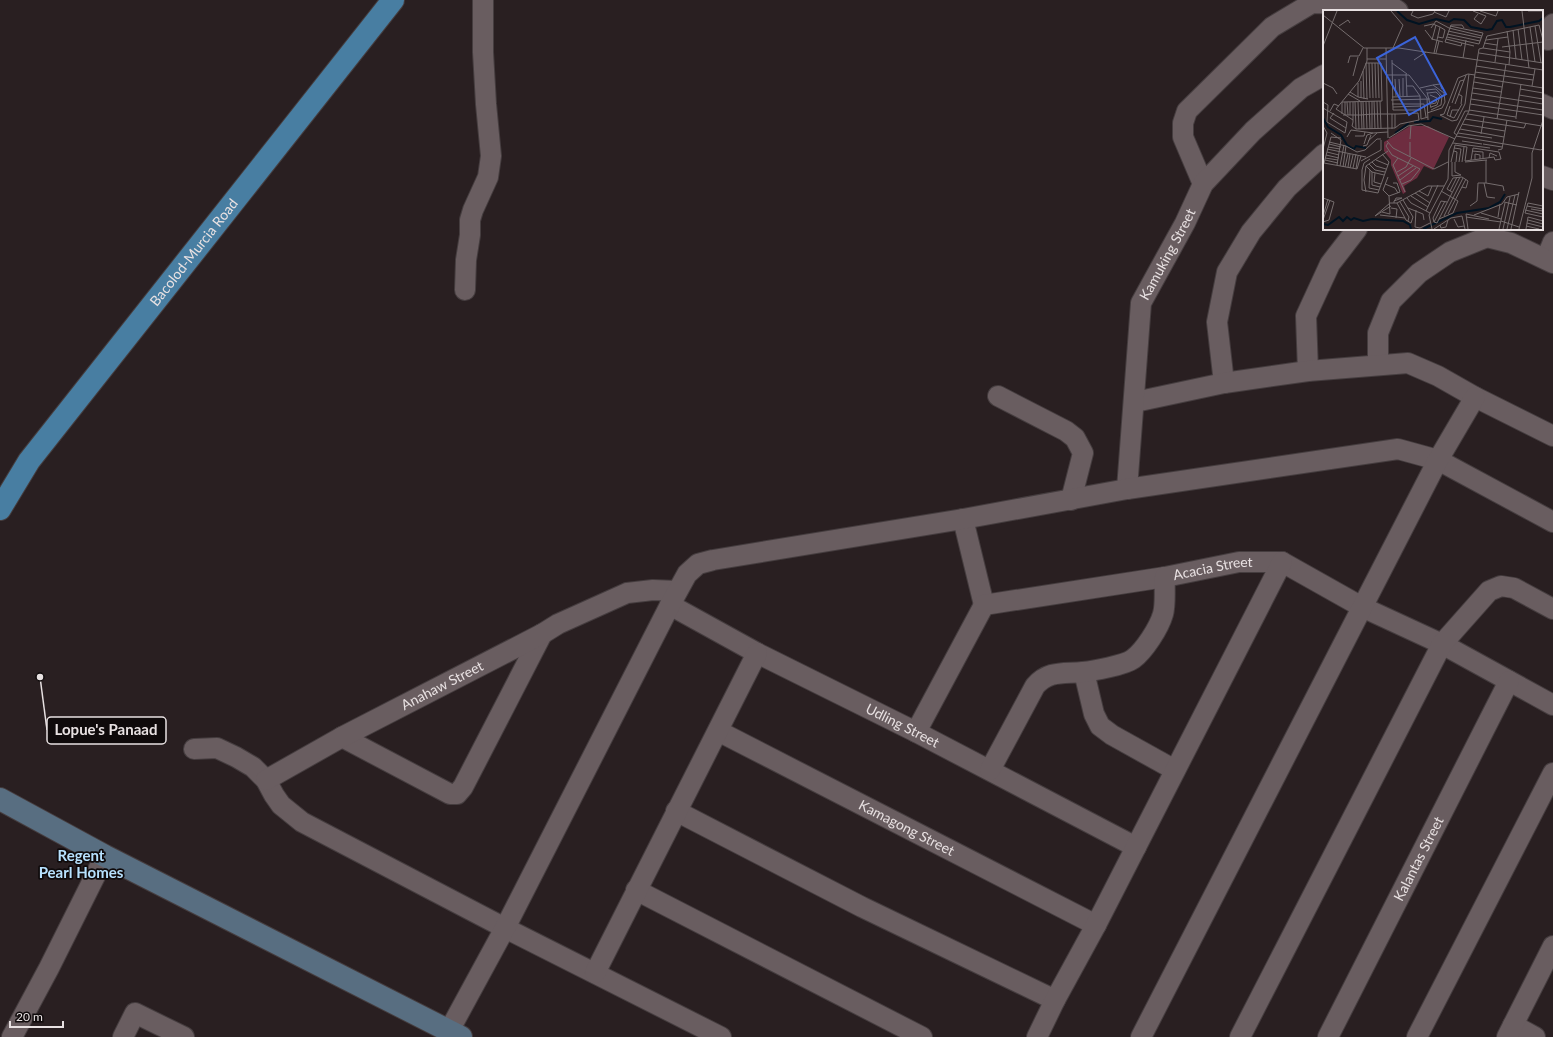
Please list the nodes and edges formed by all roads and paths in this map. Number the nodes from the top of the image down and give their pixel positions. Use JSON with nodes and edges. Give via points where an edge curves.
{"nodes":[{"id":1,"x":393,"y":0,"type":"edge"},
{"id":2,"x":483,"y":0,"type":"edge"},
{"id":3,"x":1396,"y":10,"type":"edge"},
{"id":4,"x":1323,"y":77,"type":"edge"},
{"id":5,"x":1543,"y":104,"type":"edge"},
{"id":6,"x":1553,"y":109,"type":"edge"},
{"id":7,"x":1323,"y":155,"type":"edge"},
{"id":8,"x":1543,"y":176,"type":"edge"},
{"id":9,"x":1553,"y":180,"type":"edge"},
{"id":10,"x":1203,"y":184,"type":"junction"},
{"id":11,"x":1356,"y":230,"type":"edge"},
{"id":12,"x":1551,"y":254,"type":"edge"},
{"id":13,"x":465,"y":290,"type":"dead end"},
{"id":14,"x":1378,"y":365,"type":"junction"},
{"id":15,"x":1308,"y":371,"type":"junction"},
{"id":16,"x":1224,"y":383,"type":"junction"},
{"id":17,"x":998,"y":396,"type":"dead end"},
{"id":18,"x":1475,"y":397,"type":"junction"},
{"id":19,"x":1135,"y":402,"type":"junction"},
{"id":20,"x":1553,"y":436,"type":"edge"},
{"id":21,"x":1438,"y":460,"type":"junction"},
{"id":22,"x":1127,"y":489,"type":"junction"},
{"id":23,"x":1071,"y":500,"type":"junction"},
{"id":24,"x":0,"y":509,"type":"edge"},
{"id":25,"x":963,"y":519,"type":"junction"},
{"id":26,"x":1553,"y":522,"type":"edge"},
{"id":27,"x":1282,"y":562,"type":"junction"},
{"id":28,"x":1165,"y":577,"type":"junction"},
{"id":29,"x":674,"y":598,"type":"junction"},
{"id":30,"x":984,"y":605,"type":"junction"},
{"id":31,"x":1362,"y":607,"type":"junction"},
{"id":32,"x":1553,"y":609,"type":"edge"},
{"id":33,"x":542,"y":634,"type":"junction"},
{"id":34,"x":1442,"y":644,"type":"junction"},
{"id":35,"x":757,"y":653,"type":"junction"},
{"id":36,"x":1084,"y":672,"type":"junction"},
{"id":37,"x":1509,"y":681,"type":"junction"},
{"id":38,"x":1553,"y":705,"type":"edge"},
{"id":39,"x":718,"y":731,"type":"junction"},
{"id":40,"x":916,"y":732,"type":"junction"},
{"id":41,"x":342,"y":737,"type":"junction"},
{"id":42,"x":194,"y":750,"type":"dead end"},
{"id":43,"x":990,"y":770,"type":"junction"},
{"id":44,"x":1175,"y":770,"type":"junction"},
{"id":45,"x":1553,"y":773,"type":"edge"},
{"id":46,"x":266,"y":780,"type":"junction"},
{"id":47,"x":0,"y":799,"type":"edge"},
{"id":48,"x":676,"y":811,"type":"junction"},
{"id":49,"x":1136,"y":847,"type":"junction"},
{"id":50,"x":105,"y":856,"type":"junction"},
{"id":51,"x":636,"y":890,"type":"junction"},
{"id":52,"x":1096,"y":925,"type":"junction"},
{"id":53,"x":505,"y":928,"type":"junction"},
{"id":54,"x":1553,"y":946,"type":"edge"},
{"id":55,"x":1547,"y":972,"type":"edge"},
{"id":56,"x":595,"y":973,"type":"junction"},
{"id":57,"x":1055,"y":1000,"type":"junction"},
{"id":58,"x":1510,"y":1031,"type":"edge"},
{"id":59,"x":455,"y":1034,"type":"edge"},
{"id":60,"x":12,"y":1037,"type":"edge"},
{"id":61,"x":123,"y":1037,"type":"edge"},
{"id":62,"x":184,"y":1037,"type":"edge"},
{"id":63,"x":721,"y":1037,"type":"edge"},
{"id":64,"x":922,"y":1037,"type":"edge"},
{"id":65,"x":1037,"y":1037,"type":"edge"},
{"id":66,"x":1141,"y":1037,"type":"edge"},
{"id":67,"x":1240,"y":1037,"type":"edge"},
{"id":68,"x":1328,"y":1037,"type":"edge"},
{"id":69,"x":1417,"y":1037,"type":"edge"},
{"id":70,"x":1535,"y":1037,"type":"edge"}],
"edges":[{"from":1,"to":24,"type":"main road","name":"Bacolod-Murcia Road","via":[[29,461]]},
{"from":2,"to":13,"type":"street","via":[[483,52],[491,156],[488,177],[470,220]]},
{"from":3,"to":10,"type":"street","via":[[1389,5],[1312,4],[1272,27],[1187,111],[1183,123],[1183,137]]},
{"from":4,"to":10,"type":"street","name":"Kamuking Street","via":[[1301,88],[1252,131]]},
{"from":5,"to":6,"type":"street"},
{"from":7,"to":16,"type":"street","via":[[1287,188],[1251,232],[1227,272],[1217,322]]},
{"from":8,"to":9,"type":"street"},
{"from":10,"to":19,"type":"street","name":"Kamuking Street","via":[[1186,223],[1141,303]]},
{"from":11,"to":15,"type":"street","via":[[1330,264],[1306,316]]},
{"from":12,"to":14,"type":"street","via":[[1487,237],[1450,252],[1419,273],[1391,301],[1378,333]]},
{"from":14,"to":15,"type":"street"},
{"from":14,"to":18,"type":"street","via":[[1408,363]]},
{"from":15,"to":16,"type":"street"},
{"from":16,"to":19,"type":"street"},
{"from":17,"to":23,"type":"street","via":[[1075,438],[1083,453]]},
{"from":18,"to":20,"type":"street"},
{"from":18,"to":21,"type":"street"},
{"from":19,"to":22,"type":"street","name":"Kamuking Street"},
{"from":21,"to":22,"type":"street","via":[[1398,450]]},
{"from":21,"to":26,"type":"street"},
{"from":21,"to":31,"type":"street"},
{"from":22,"to":23,"type":"street"},
{"from":23,"to":25,"type":"street"},
{"from":25,"to":29,"type":"street","via":[[698,564],[687,574]]},
{"from":25,"to":30,"type":"street"},
{"from":27,"to":28,"type":"street","name":"Acacia Street","via":[[1239,562]]},
{"from":27,"to":31,"type":"street","name":"Acacia Street"},
{"from":27,"to":44,"type":"street"},
{"from":28,"to":30,"type":"street","name":"Acacia Street"},
{"from":28,"to":36,"type":"street","via":[[1163,614],[1149,643],[1132,660]]},
{"from":29,"to":33,"type":"street","name":"Anahaw Street","via":[[653,590],[627,593],[558,624]]},
{"from":29,"to":35,"type":"street","name":"Udling Street"},
{"from":29,"to":53,"type":"street"},
{"from":30,"to":40,"type":"street"},
{"from":31,"to":34,"type":"street","name":"Acacia Street"},
{"from":31,"to":66,"type":"street"},
{"from":32,"to":34,"type":"street","via":[[1514,588],[1501,586],[1489,591]]},
{"from":33,"to":41,"type":"street","name":"Anahaw Street"},
{"from":33,"to":41,"type":"street","via":[[463,787],[457,794],[450,794]]},
{"from":34,"to":37,"type":"street","name":"Acacia Street"},
{"from":34,"to":67,"type":"street"},
{"from":35,"to":39,"type":"street"},
{"from":35,"to":40,"type":"street","name":"Udling Street"},
{"from":36,"to":43,"type":"street","via":[[1054,674],[1042,678],[1035,686]]},
{"from":36,"to":44,"type":"street","via":[[1094,714],[1100,726]]},
{"from":37,"to":38,"type":"street","name":"Acacia Street"},
{"from":37,"to":68,"type":"street","name":"Kalantas Street"},
{"from":39,"to":48,"type":"street"},
{"from":39,"to":52,"type":"street","name":"Kamagong Street"},
{"from":40,"to":43,"type":"street","name":"Udling Street"},
{"from":41,"to":46,"type":"street","name":"Anahaw Street"},
{"from":42,"to":46,"type":"street","via":[[217,748],[253,766]]},
{"from":43,"to":49,"type":"street","name":"Udling Street"},
{"from":44,"to":49,"type":"street"},
{"from":45,"to":69,"type":"street"},
{"from":46,"to":53,"type":"street","via":[[281,805],[302,822]]},
{"from":47,"to":50,"type":"street"},
{"from":48,"to":51,"type":"street"},
{"from":48,"to":57,"type":"street","via":[[862,906]]},
{"from":49,"to":52,"type":"street"},
{"from":50,"to":59,"type":"street"},
{"from":50,"to":60,"type":"street"},
{"from":51,"to":56,"type":"street"},
{"from":51,"to":64,"type":"street"},
{"from":52,"to":57,"type":"street"},
{"from":53,"to":56,"type":"street"},
{"from":53,"to":59,"type":"street"},
{"from":54,"to":55,"type":"street"},
{"from":55,"to":58,"type":"street"},
{"from":56,"to":63,"type":"street"},
{"from":57,"to":65,"type":"street"},
{"from":58,"to":70,"type":"street"},
{"from":61,"to":62,"type":"street","via":[[135,1013]]}]}
